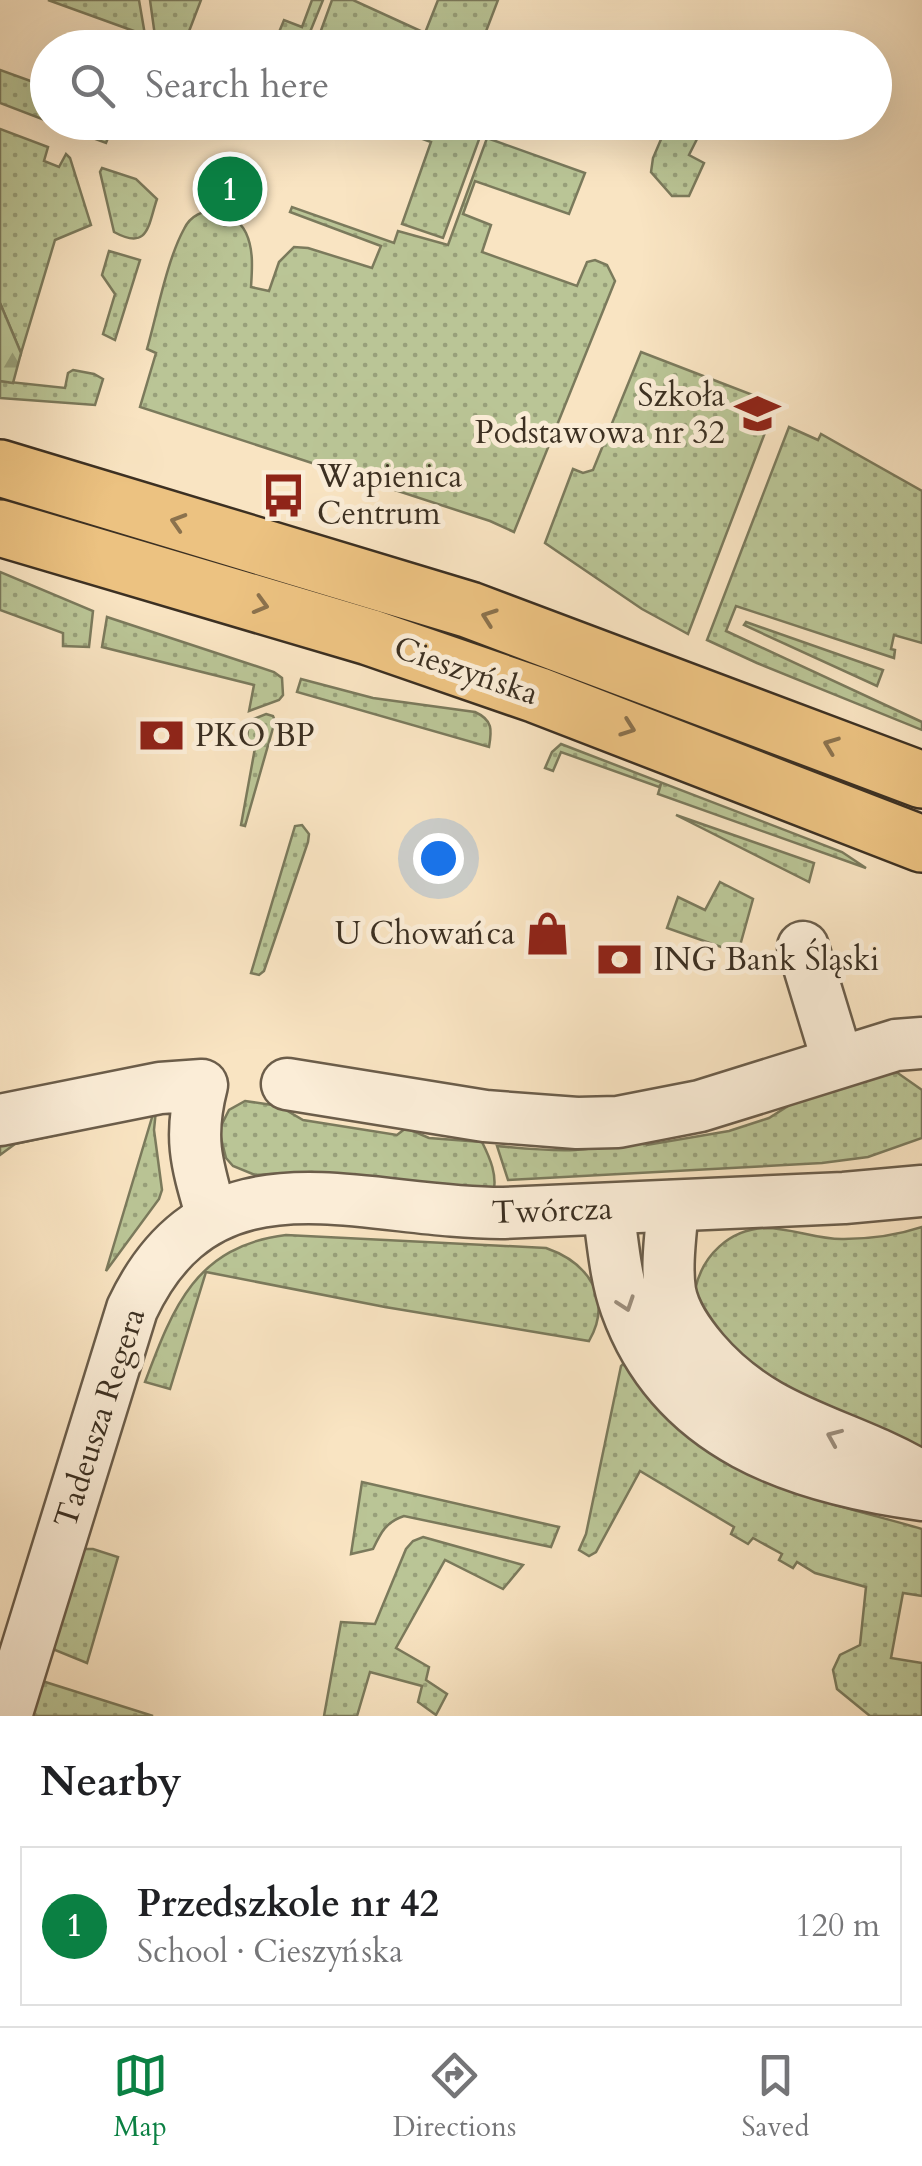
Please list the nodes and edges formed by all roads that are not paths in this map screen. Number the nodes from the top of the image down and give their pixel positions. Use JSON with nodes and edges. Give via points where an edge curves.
{"nodes":[{"id":1,"x":0,"y":468,"type":"edge"},
{"id":2,"x":0,"y":528,"type":"edge"},
{"id":3,"x":922,"y":780,"type":"edge"},
{"id":4,"x":922,"y":844,"type":"edge"},
{"id":5,"x":803,"y":947,"type":"dead end"},
{"id":6,"x":922,"y":1043,"type":"edge"},
{"id":7,"x":838,"y":1062,"type":"junction"},
{"id":8,"x":287,"y":1084,"type":"dead end"},
{"id":9,"x":0,"y":1120,"type":"edge"},
{"id":10,"x":913,"y":1186,"type":"edge"},
{"id":11,"x":673,"y":1206,"type":"junction"},
{"id":12,"x":608,"y":1209,"type":"junction"},
{"id":13,"x":212,"y":1217,"type":"junction"},
{"id":14,"x":922,"y":1477,"type":"edge"},
{"id":15,"x":922,"y":1495,"type":"edge"},
{"id":16,"x":6,"y":1716,"type":"edge"}],
"edges":[{"from":3,"to":1,"type":"main road","name":"Cieszyńska","one_way":true,"via":[[470,610]]},
{"from":2,"to":4,"type":"main road","name":"Cieszyńska","one_way":true,"via":[[537,694]]},
{"from":5,"to":7,"type":"street"},
{"from":6,"to":7,"type":"street"},
{"from":7,"to":8,"type":"street","via":[[700,1106],[618,1122],[485,1116]]},
{"from":9,"to":13,"type":"street","via":[[202,1085],[193,1140]]},
{"from":10,"to":11,"type":"street","name":"Twórcza","via":[[844,1198]]},
{"from":11,"to":12,"type":"street","name":"Twórcza"},
{"from":14,"to":11,"type":"street","one_way":true,"via":[[772,1410],[710,1359],[670,1292]]},
{"from":12,"to":13,"type":"street","name":"Twórcza","via":[[462,1214],[283,1197]]},
{"from":12,"to":15,"type":"street","one_way":true,"via":[[633,1324],[698,1412],[765,1457]]},
{"from":13,"to":16,"type":"street","name":"Tadeusza Regera","via":[[163,1258],[132,1309]]}]}
